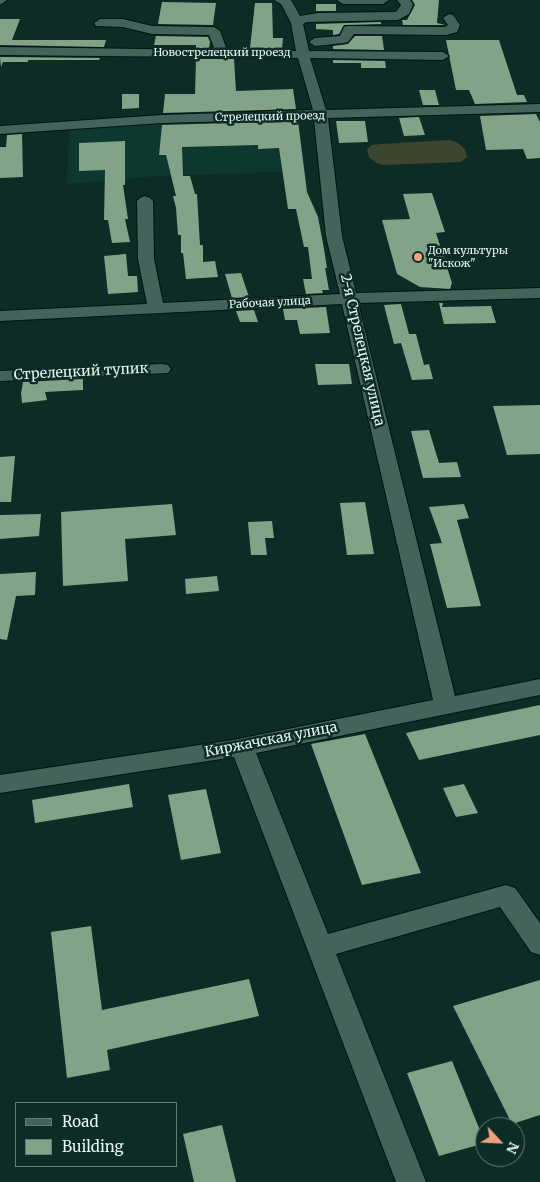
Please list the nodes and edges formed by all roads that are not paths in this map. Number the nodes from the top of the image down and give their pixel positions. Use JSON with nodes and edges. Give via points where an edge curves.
{"nodes":[{"id":1,"x":345,"y":0,"type":"edge"},
{"id":2,"x":383,"y":0,"type":"edge"},
{"id":3,"x":403,"y":0,"type":"edge"},
{"id":4,"x":287,"y":1,"type":"edge"},
{"id":5,"x":343,"y":16,"type":"junction"},
{"id":6,"x":449,"y":18,"type":"dead end"},
{"id":7,"x":100,"y":23,"type":"dead end"},
{"id":8,"x":297,"y":23,"type":"junction"},
{"id":9,"x":302,"y":48,"type":"junction"},
{"id":10,"x":0,"y":51,"type":"edge"},
{"id":11,"x":222,"y":52,"type":"junction"},
{"id":12,"x":443,"y":56,"type":"dead end"},
{"id":13,"x":540,"y":108,"type":"edge"},
{"id":14,"x":321,"y":116,"type":"junction"},
{"id":15,"x":0,"y":130,"type":"edge"},
{"id":16,"x":145,"y":201,"type":"dead end"},
{"id":17,"x":540,"y":293,"type":"edge"},
{"id":18,"x":350,"y":298,"type":"junction"},
{"id":19,"x":156,"y":309,"type":"junction"},
{"id":20,"x":0,"y":316,"type":"edge"},
{"id":21,"x":162,"y":369,"type":"dead end"},
{"id":22,"x":0,"y":376,"type":"edge"},
{"id":23,"x":540,"y":687,"type":"edge"},
{"id":24,"x":446,"y":705,"type":"junction"},
{"id":25,"x":242,"y":747,"type":"junction"},
{"id":26,"x":0,"y":784,"type":"edge"},
{"id":27,"x":540,"y":944,"type":"edge"},
{"id":28,"x":320,"y":947,"type":"junction"},
{"id":29,"x":412,"y":1182,"type":"edge"}],
"edges":[{"from":1,"to":2,"type":"street"},
{"from":1,"to":5,"type":"street"},
{"from":3,"to":5,"type":"street","via":[[406,4],[403,14],[398,16]]},
{"from":4,"to":8,"type":"street","name":"2-я Стрелецкая улица"},
{"from":5,"to":8,"type":"street","via":[[304,19]]},
{"from":6,"to":9,"type":"street","via":[[454,26],[446,31],[348,30],[347,36],[337,41]]},
{"from":7,"to":11,"type":"street","via":[[123,23],[152,30],[214,31]]},
{"from":8,"to":9,"type":"street","name":"2-я Стрелецкая улица"},
{"from":9,"to":11,"type":"street","name":"Новострелецкий проезд"},
{"from":9,"to":12,"type":"street","name":"Новострелецкий проезд"},
{"from":9,"to":14,"type":"street","name":"2-я Стрелецкая улица"},
{"from":10,"to":11,"type":"street","name":"Новострелецкий проезд"},
{"from":13,"to":14,"type":"street","name":"Стрелецкий проезд"},
{"from":14,"to":15,"type":"street","name":"Стрелецкий проезд","via":[[162,119]]},
{"from":14,"to":18,"type":"street","name":"2-я Стрелецкая улица","via":[[334,236]]},
{"from":16,"to":19,"type":"street","via":[[146,259]]},
{"from":17,"to":18,"type":"street","name":"Рабочая улица"},
{"from":18,"to":19,"type":"street","name":"Рабочая улица"},
{"from":18,"to":24,"type":"street","name":"2-я Стрелецкая улица"},
{"from":19,"to":20,"type":"street","name":"Рабочая улица"},
{"from":21,"to":22,"type":"street","name":"Стрелецкий тупик"},
{"from":23,"to":24,"type":"street","name":"Киржачская улица"},
{"from":24,"to":25,"type":"street","name":"Киржачская улица"},
{"from":25,"to":26,"type":"street","name":"Киржачская улица"},
{"from":25,"to":28,"type":"street"},
{"from":27,"to":28,"type":"street","via":[[506,895]]},
{"from":28,"to":29,"type":"street"}]}
